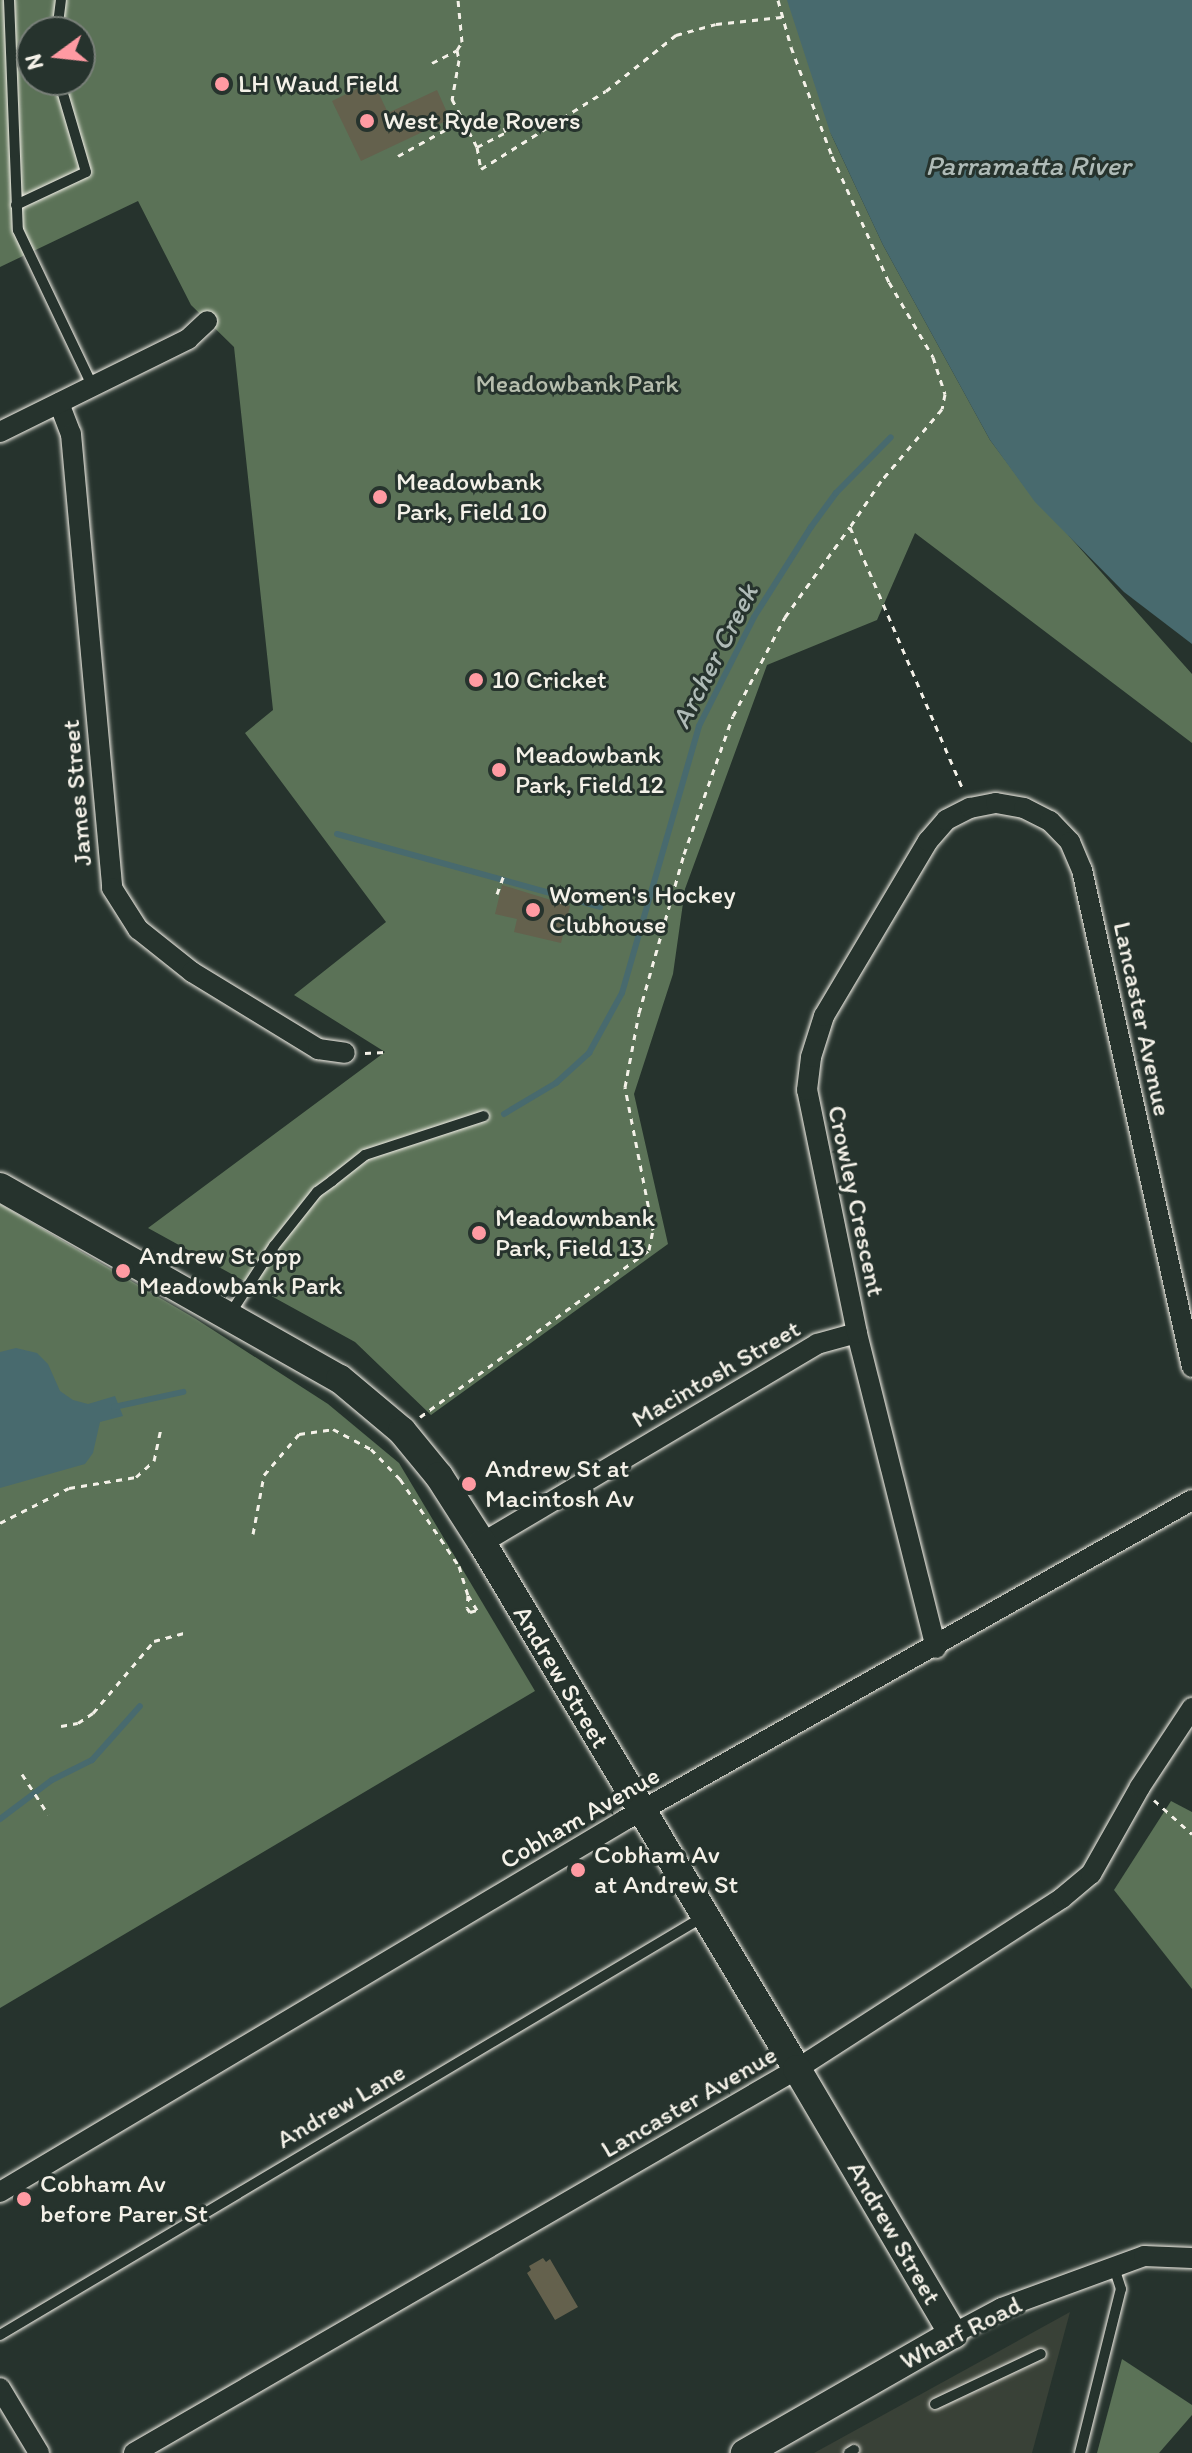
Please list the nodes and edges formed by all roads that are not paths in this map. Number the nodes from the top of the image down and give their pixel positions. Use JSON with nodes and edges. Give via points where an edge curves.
{"nodes":[{"id":1,"x":9,"y":0,"type":"edge"},
{"id":2,"x":64,"y":96,"type":"edge"},
{"id":3,"x":16,"y":205,"type":"junction"},
{"id":4,"x":207,"y":321,"type":"dead end"},
{"id":5,"x":92,"y":385,"type":"junction"},
{"id":6,"x":59,"y":403,"type":"junction"},
{"id":7,"x":0,"y":432,"type":"edge"},
{"id":8,"x":970,"y":808,"type":"joint"},
{"id":9,"x":345,"y":1053,"type":"dead end"},
{"id":10,"x":484,"y":1116,"type":"dead end"},
{"id":11,"x":0,"y":1187,"type":"edge"},
{"id":12,"x":230,"y":1314,"type":"junction"},
{"id":13,"x":857,"y":1333,"type":"junction"},
{"id":14,"x":1192,"y":1367,"type":"edge"},
{"id":15,"x":1192,"y":1500,"type":"edge"},
{"id":16,"x":482,"y":1543,"type":"junction"},
{"id":17,"x":936,"y":1648,"type":"junction"},
{"id":18,"x":1192,"y":1708,"type":"edge"},
{"id":19,"x":641,"y":1812,"type":"junction"},
{"id":20,"x":704,"y":1916,"type":"junction"},
{"id":21,"x":797,"y":2069,"type":"junction"},
{"id":22,"x":0,"y":2192,"type":"edge"},
{"id":23,"x":1192,"y":2258,"type":"edge"},
{"id":24,"x":1113,"y":2265,"type":"junction"},
{"id":25,"x":953,"y":2334,"type":"junction"},
{"id":26,"x":0,"y":2335,"type":"edge"},
{"id":27,"x":1041,"y":2354,"type":"dead end"},
{"id":28,"x":0,"y":2388,"type":"edge"},
{"id":29,"x":935,"y":2404,"type":"dead end"},
{"id":30,"x":39,"y":2453,"type":"edge"},
{"id":31,"x":134,"y":2453,"type":"edge"},
{"id":32,"x":745,"y":2453,"type":"edge"},
{"id":33,"x":1080,"y":2453,"type":"edge"}],
"edges":[{"from":1,"to":3,"type":"lane"},
{"from":2,"to":3,"type":"lane","via":[[86,172]]},
{"from":3,"to":5,"type":"lane","via":[[18,230]]},
{"from":4,"to":5,"type":"street","via":[[188,339]]},
{"from":5,"to":6,"type":"street"},
{"from":6,"to":7,"type":"street"},
{"from":6,"to":9,"type":"street","name":"James Street","via":[[71,434],[112,888],[138,929],[192,972],[318,1049]]},
{"from":8,"to":13,"type":"street","name":"Crowley Crescent","via":[[946,820],[928,841],[824,1016],[811,1057],[807,1090]]},
{"from":8,"to":14,"type":"street","name":"Lancaster Avenue","via":[[996,803],[1024,808],[1050,821],[1070,842],[1082,870]]},
{"from":10,"to":12,"type":"lane","via":[[365,1155],[317,1192]]},
{"from":11,"to":12,"type":"main road","name":"Andrew Street"},
{"from":12,"to":16,"type":"main road","name":"Andrew Street","via":[[340,1379],[402,1431]]},
{"from":13,"to":16,"type":"street","name":"Macintosh Street","via":[[817,1344]]},
{"from":13,"to":17,"type":"street","name":"Crowley Crescent"},
{"from":15,"to":17,"type":"street","name":"Cobham Avenue"},
{"from":16,"to":19,"type":"main road","name":"Andrew Street"},
{"from":17,"to":19,"type":"street","name":"Cobham Avenue"},
{"from":18,"to":21,"type":"street","name":"Lancaster Avenue","via":[[1091,1874]]},
{"from":19,"to":20,"type":"main road","name":"Andrew Street"},
{"from":19,"to":22,"type":"street","name":"Cobham Avenue"},
{"from":20,"to":21,"type":"main road","name":"Andrew Street"},
{"from":20,"to":26,"type":"lane","name":"Andrew Lane"},
{"from":21,"to":25,"type":"main road","name":"Andrew Street"},
{"from":21,"to":31,"type":"street","name":"Lancaster Avenue"},
{"from":23,"to":24,"type":"street","name":"Wharf Road","via":[[1144,2256]]},
{"from":24,"to":25,"type":"street","name":"Wharf Road","via":[[1002,2308]]},
{"from":24,"to":33,"type":"lane","via":[[1121,2289]]},
{"from":25,"to":32,"type":"main road","name":"Wharf Road"},
{"from":27,"to":29,"type":"lane"},
{"from":28,"to":30,"type":"street"}]}
